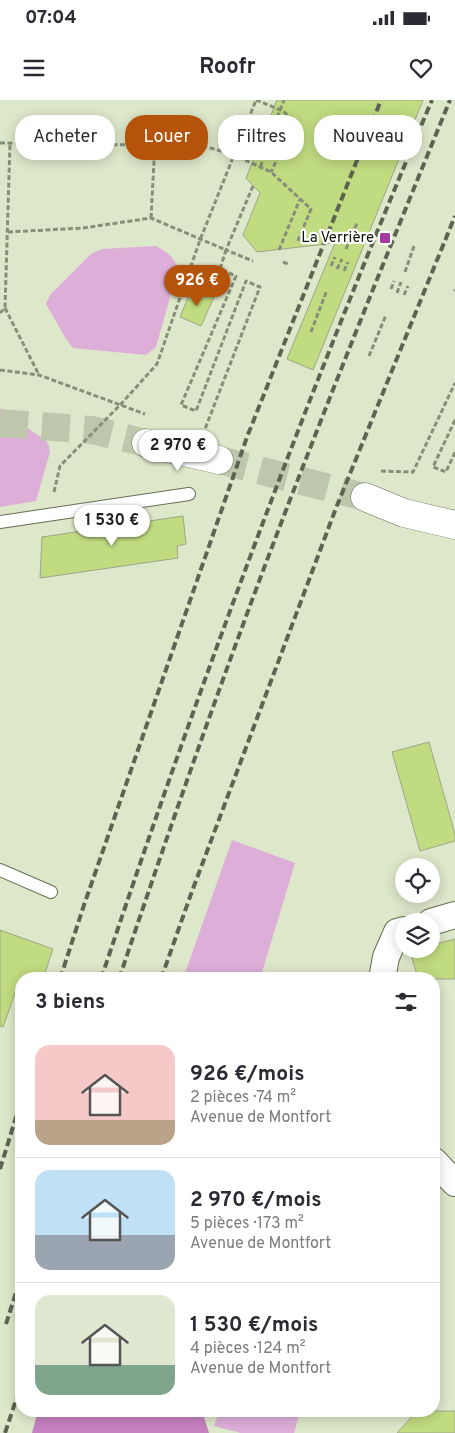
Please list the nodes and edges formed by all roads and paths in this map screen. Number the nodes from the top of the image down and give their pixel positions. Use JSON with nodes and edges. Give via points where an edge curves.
{"nodes":[{"id":1,"x":256,"y":100,"type":"edge"},
{"id":2,"x":284,"y":100,"type":"edge"},
{"id":3,"x":280,"y":110,"type":"junction"},
{"id":4,"x":250,"y":115,"type":"edge"},
{"id":5,"x":0,"y":143,"type":"edge"},
{"id":6,"x":10,"y":143,"type":"junction"},
{"id":7,"x":125,"y":145,"type":"edge"},
{"id":8,"x":154,"y":160,"type":"edge"},
{"id":9,"x":232,"y":160,"type":"edge"},
{"id":10,"x":244,"y":160,"type":"edge"},
{"id":11,"x":261,"y":168,"type":"junction"},
{"id":12,"x":271,"y":172,"type":"junction"},
{"id":13,"x":253,"y":186,"type":"dead end"},
{"id":14,"x":300,"y":199,"type":"junction"},
{"id":15,"x":151,"y":218,"type":"junction"},
{"id":16,"x":357,"y":223,"type":"dead end"},
{"id":17,"x":8,"y":232,"type":"junction"},
{"id":18,"x":200,"y":240,"type":"junction"},
{"id":19,"x":297,"y":243,"type":"dead end"},
{"id":20,"x":414,"y":246,"type":"dead end"},
{"id":21,"x":346,"y":249,"type":"dead end"},
{"id":22,"x":226,"y":250,"type":"junction"},
{"id":23,"x":279,"y":250,"type":"dead end"},
{"id":24,"x":335,"y":257,"type":"dead end"},
{"id":25,"x":342,"y":259,"type":"dead end"},
{"id":26,"x":253,"y":261,"type":"dead end"},
{"id":27,"x":283,"y":262,"type":"dead end"},
{"id":28,"x":348,"y":262,"type":"dead end"},
{"id":29,"x":288,"y":264,"type":"dead end"},
{"id":30,"x":331,"y":266,"type":"dead end"},
{"id":31,"x":337,"y":269,"type":"dead end"},
{"id":32,"x":344,"y":271,"type":"dead end"},
{"id":33,"x":405,"y":272,"type":"dead end"},
{"id":34,"x":394,"y":281,"type":"dead end"},
{"id":35,"x":402,"y":282,"type":"dead end"},
{"id":36,"x":408,"y":286,"type":"dead end"},
{"id":37,"x":391,"y":289,"type":"dead end"},
{"id":38,"x":327,"y":290,"type":"dead end"},
{"id":39,"x":397,"y":293,"type":"dead end"},
{"id":40,"x":404,"y":295,"type":"dead end"},
{"id":41,"x":5,"y":308,"type":"junction"},
{"id":42,"x":0,"y":313,"type":"edge"},
{"id":43,"x":386,"y":314,"type":"dead end"},
{"id":44,"x":311,"y":332,"type":"dead end"},
{"id":45,"x":369,"y":356,"type":"dead end"},
{"id":46,"x":0,"y":370,"type":"edge"},
{"id":47,"x":39,"y":375,"type":"junction"},
{"id":48,"x":455,"y":382,"type":"edge"},
{"id":49,"x":122,"y":404,"type":"junction"},
{"id":50,"x":455,"y":420,"type":"edge"},
{"id":51,"x":150,"y":430,"type":"joint"},
{"id":52,"x":204,"y":432,"type":"dead end"},
{"id":53,"x":455,"y":452,"type":"edge"},
{"id":54,"x":219,"y":460,"type":"tunnel mouth"},
{"id":55,"x":373,"y":471,"type":"dead end"},
{"id":56,"x":189,"y":494,"type":"dead end"},
{"id":57,"x":53,"y":498,"type":"dead end"},
{"id":58,"x":455,"y":510,"type":"edge"},
{"id":59,"x":0,"y":522,"type":"edge"},
{"id":60,"x":455,"y":525,"type":"edge"},
{"id":61,"x":0,"y":870,"type":"edge"},
{"id":62,"x":51,"y":892,"type":"dead end"},
{"id":63,"x":455,"y":915,"type":"edge"},
{"id":64,"x":440,"y":919,"type":"edge"},
{"id":65,"x":395,"y":937,"type":"edge"},
{"id":66,"x":383,"y":972,"type":"edge"},
{"id":67,"x":440,"y":1167,"type":"edge"},
{"id":68,"x":455,"y":1183,"type":"edge"}],
"edges":[{"from":1,"to":3,"type":"path"},
{"from":1,"to":4,"type":"path"},
{"from":2,"to":3,"type":"path"},
{"from":3,"to":11,"type":"path","via":[[264,150]]},
{"from":3,"to":12,"type":"path","via":[[295,122]]},
{"from":5,"to":6,"type":"path"},
{"from":6,"to":7,"type":"path"},
{"from":6,"to":17,"type":"path"},
{"from":8,"to":15,"type":"path"},
{"from":9,"to":18,"type":"path"},
{"from":10,"to":11,"type":"path"},
{"from":11,"to":12,"type":"path"},
{"from":12,"to":14,"type":"path"},
{"from":13,"to":22,"type":"path"},
{"from":14,"to":19,"type":"path","via":[[311,209]]},
{"from":14,"to":23,"type":"path"},
{"from":15,"to":17,"type":"path","via":[[83,228]]},
{"from":15,"to":18,"type":"path"},
{"from":16,"to":21,"type":"path"},
{"from":17,"to":41,"type":"path"},
{"from":18,"to":22,"type":"path"},
{"from":18,"to":49,"type":"path","via":[[157,364]]},
{"from":20,"to":33,"type":"path"},
{"from":22,"to":26,"type":"path"},
{"from":22,"to":52,"type":"path","via":[[220,269],[236,276],[181,405],[196,411],[246,281],[260,287]]},
{"from":24,"to":30,"type":"path"},
{"from":25,"to":31,"type":"path"},
{"from":27,"to":29,"type":"path"},
{"from":28,"to":32,"type":"path"},
{"from":34,"to":37,"type":"path"},
{"from":35,"to":39,"type":"path"},
{"from":36,"to":40,"type":"path"},
{"from":38,"to":44,"type":"path"},
{"from":41,"to":42,"type":"path"},
{"from":41,"to":47,"type":"path"},
{"from":43,"to":45,"type":"path"},
{"from":46,"to":47,"type":"path"},
{"from":47,"to":49,"type":"path"},
{"from":48,"to":55,"type":"path","via":[[413,472]]},
{"from":49,"to":51,"type":"path"},
{"from":49,"to":57,"type":"path","via":[[60,466]]},
{"from":50,"to":53,"type":"path","via":[[433,467],[446,472]]},
{"from":51,"to":54,"type":"street"},
{"from":56,"to":59,"type":"lane"},
{"from":58,"to":60,"type":"street","via":[[365,497],[404,513]]},
{"from":61,"to":62,"type":"lane"},
{"from":63,"to":64,"type":"street"},
{"from":65,"to":66,"type":"street"},
{"from":67,"to":68,"type":"street"}]}
